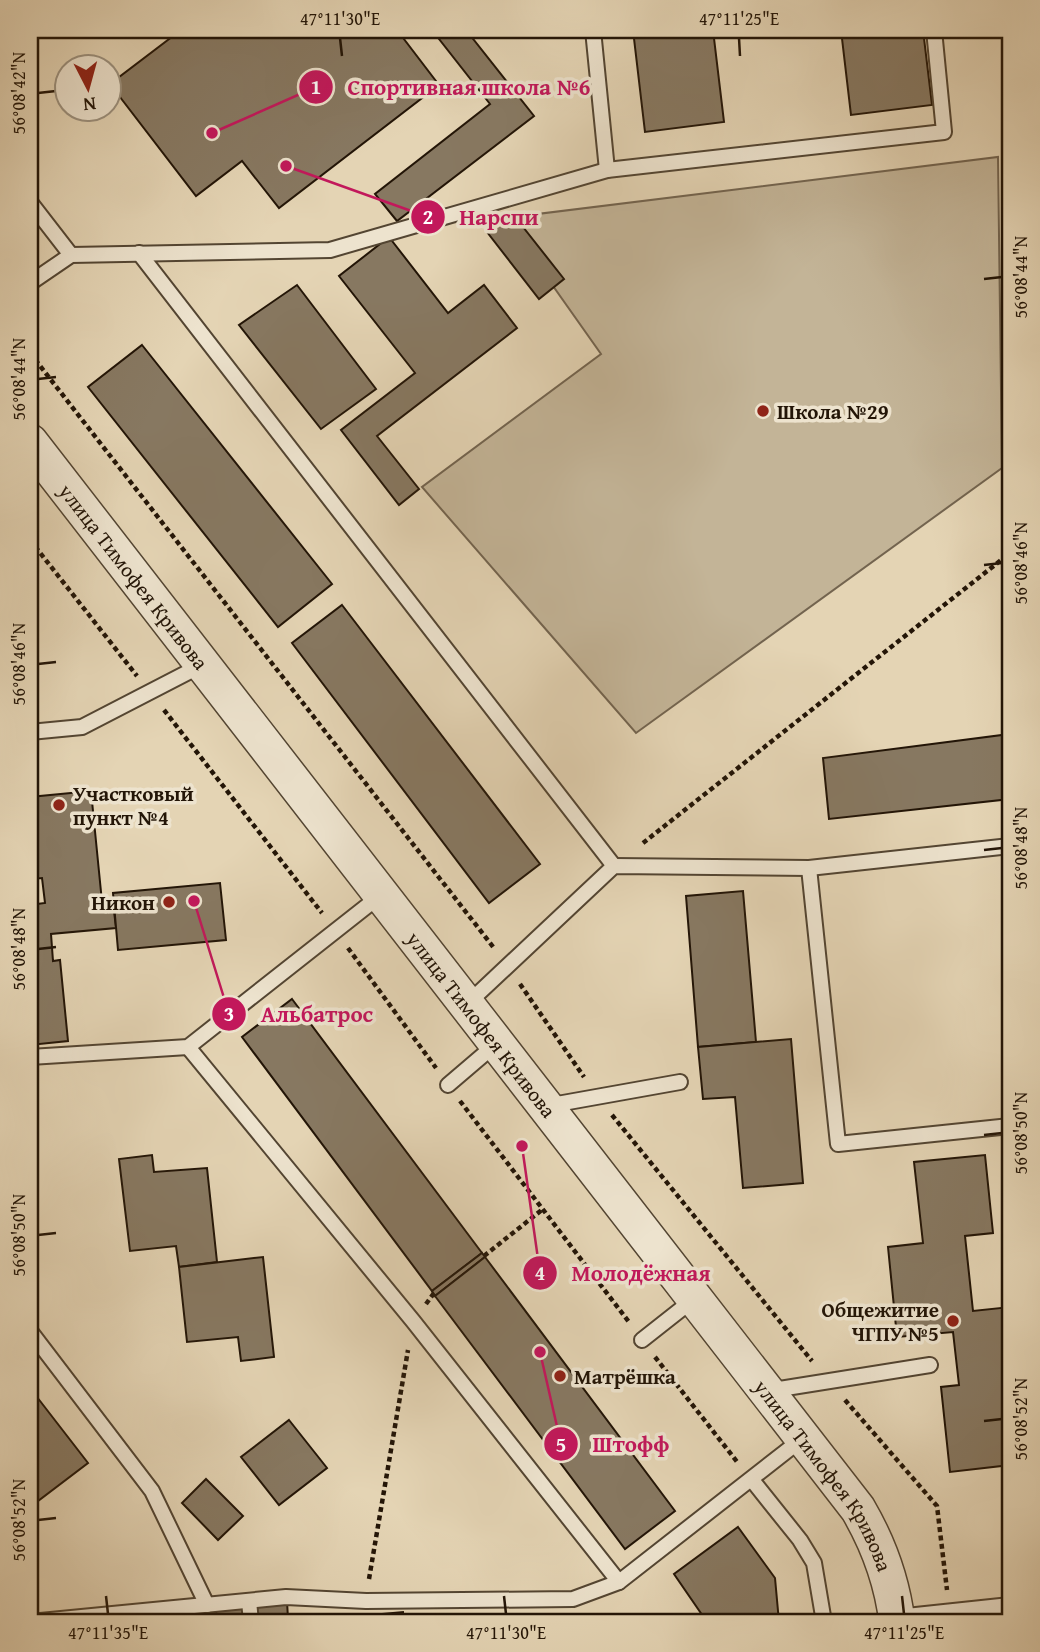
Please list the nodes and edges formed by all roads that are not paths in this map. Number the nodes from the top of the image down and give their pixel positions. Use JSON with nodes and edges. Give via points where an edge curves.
{"nodes":[{"id":1,"x":593,"y":30,"type":"edge"},
{"id":2,"x":934,"y":30,"type":"edge"},
{"id":3,"x":607,"y":170,"type":"junction"},
{"id":4,"x":30,"y":202,"type":"edge"},
{"id":5,"x":139,"y":253,"type":"junction"},
{"id":6,"x":71,"y":255,"type":"junction"},
{"id":7,"x":30,"y":283,"type":"edge"},
{"id":8,"x":30,"y":442,"type":"edge"},
{"id":9,"x":202,"y":665,"type":"junction"},
{"id":10,"x":30,"y":732,"type":"edge"},
{"id":11,"x":1010,"y":846,"type":"edge"},
{"id":12,"x":614,"y":866,"type":"junction"},
{"id":13,"x":809,"y":867,"type":"junction"},
{"id":14,"x":381,"y":895,"type":"junction"},
{"id":15,"x":466,"y":1005,"type":"junction"},
{"id":16,"x":496,"y":1044,"type":"junction"},
{"id":17,"x":188,"y":1047,"type":"junction"},
{"id":18,"x":30,"y":1057,"type":"edge"},
{"id":19,"x":680,"y":1082,"type":"dead end"},
{"id":20,"x":448,"y":1085,"type":"road end"},
{"id":21,"x":544,"y":1106,"type":"junction"},
{"id":22,"x":1010,"y":1126,"type":"edge"},
{"id":23,"x":694,"y":1299,"type":"junction"},
{"id":24,"x":30,"y":1331,"type":"edge"},
{"id":25,"x":642,"y":1340,"type":"road end"},
{"id":26,"x":930,"y":1365,"type":"dead end"},
{"id":27,"x":766,"y":1391,"type":"junction"},
{"id":28,"x":803,"y":1439,"type":"junction"},
{"id":29,"x":752,"y":1480,"type":"junction"},
{"id":30,"x":619,"y":1582,"type":"junction"},
{"id":31,"x":249,"y":1601,"type":"junction"},
{"id":32,"x":207,"y":1605,"type":"junction"},
{"id":33,"x":1010,"y":1605,"type":"edge"},
{"id":34,"x":897,"y":1620,"type":"edge"},
{"id":35,"x":30,"y":1622,"type":"edge"},
{"id":36,"x":251,"y":1622,"type":"edge"},
{"id":37,"x":824,"y":1622,"type":"edge"}],
"edges":[{"from":1,"to":3,"type":"lane"},
{"from":2,"to":3,"type":"lane","via":[[944,132]]},
{"from":3,"to":5,"type":"lane","via":[[330,250]]},
{"from":4,"to":6,"type":"lane"},
{"from":5,"to":6,"type":"lane"},
{"from":5,"to":12,"type":"lane"},
{"from":6,"to":7,"type":"lane"},
{"from":8,"to":9,"type":"street","name":"улица Тимофея Кривова"},
{"from":9,"to":10,"type":"lane","via":[[82,727]]},
{"from":9,"to":14,"type":"street","name":"улица Тимофея Кривова"},
{"from":11,"to":13,"type":"lane"},
{"from":12,"to":13,"type":"lane"},
{"from":12,"to":15,"type":"lane"},
{"from":13,"to":22,"type":"lane","via":[[838,1144]]},
{"from":14,"to":15,"type":"street","name":"улица Тимофея Кривова"},
{"from":14,"to":17,"type":"lane"},
{"from":15,"to":16,"type":"street","name":"улица Тимофея Кривова"},
{"from":16,"to":20,"type":"lane"},
{"from":16,"to":21,"type":"street","name":"улица Тимофея Кривова"},
{"from":17,"to":18,"type":"lane"},
{"from":17,"to":30,"type":"lane"},
{"from":19,"to":21,"type":"lane"},
{"from":21,"to":23,"type":"street","name":"улица Тимофея Кривова"},
{"from":23,"to":25,"type":"lane"},
{"from":23,"to":27,"type":"street","name":"улица Тимофея Кривова"},
{"from":24,"to":32,"type":"lane","via":[[152,1491]]},
{"from":26,"to":27,"type":"lane"},
{"from":27,"to":28,"type":"street","name":"улица Тимофея Кривова"},
{"from":28,"to":29,"type":"lane"},
{"from":28,"to":34,"type":"street","name":"улица Тимофея Кривова","via":[[858,1509],[877,1542]]},
{"from":29,"to":30,"type":"lane"},
{"from":29,"to":37,"type":"lane","via":[[814,1563]]},
{"from":30,"to":31,"type":"lane","via":[[573,1599],[286,1597]]},
{"from":31,"to":32,"type":"lane"},
{"from":31,"to":36,"type":"lane"},
{"from":32,"to":35,"type":"lane"},
{"from":33,"to":34,"type":"lane"}]}
